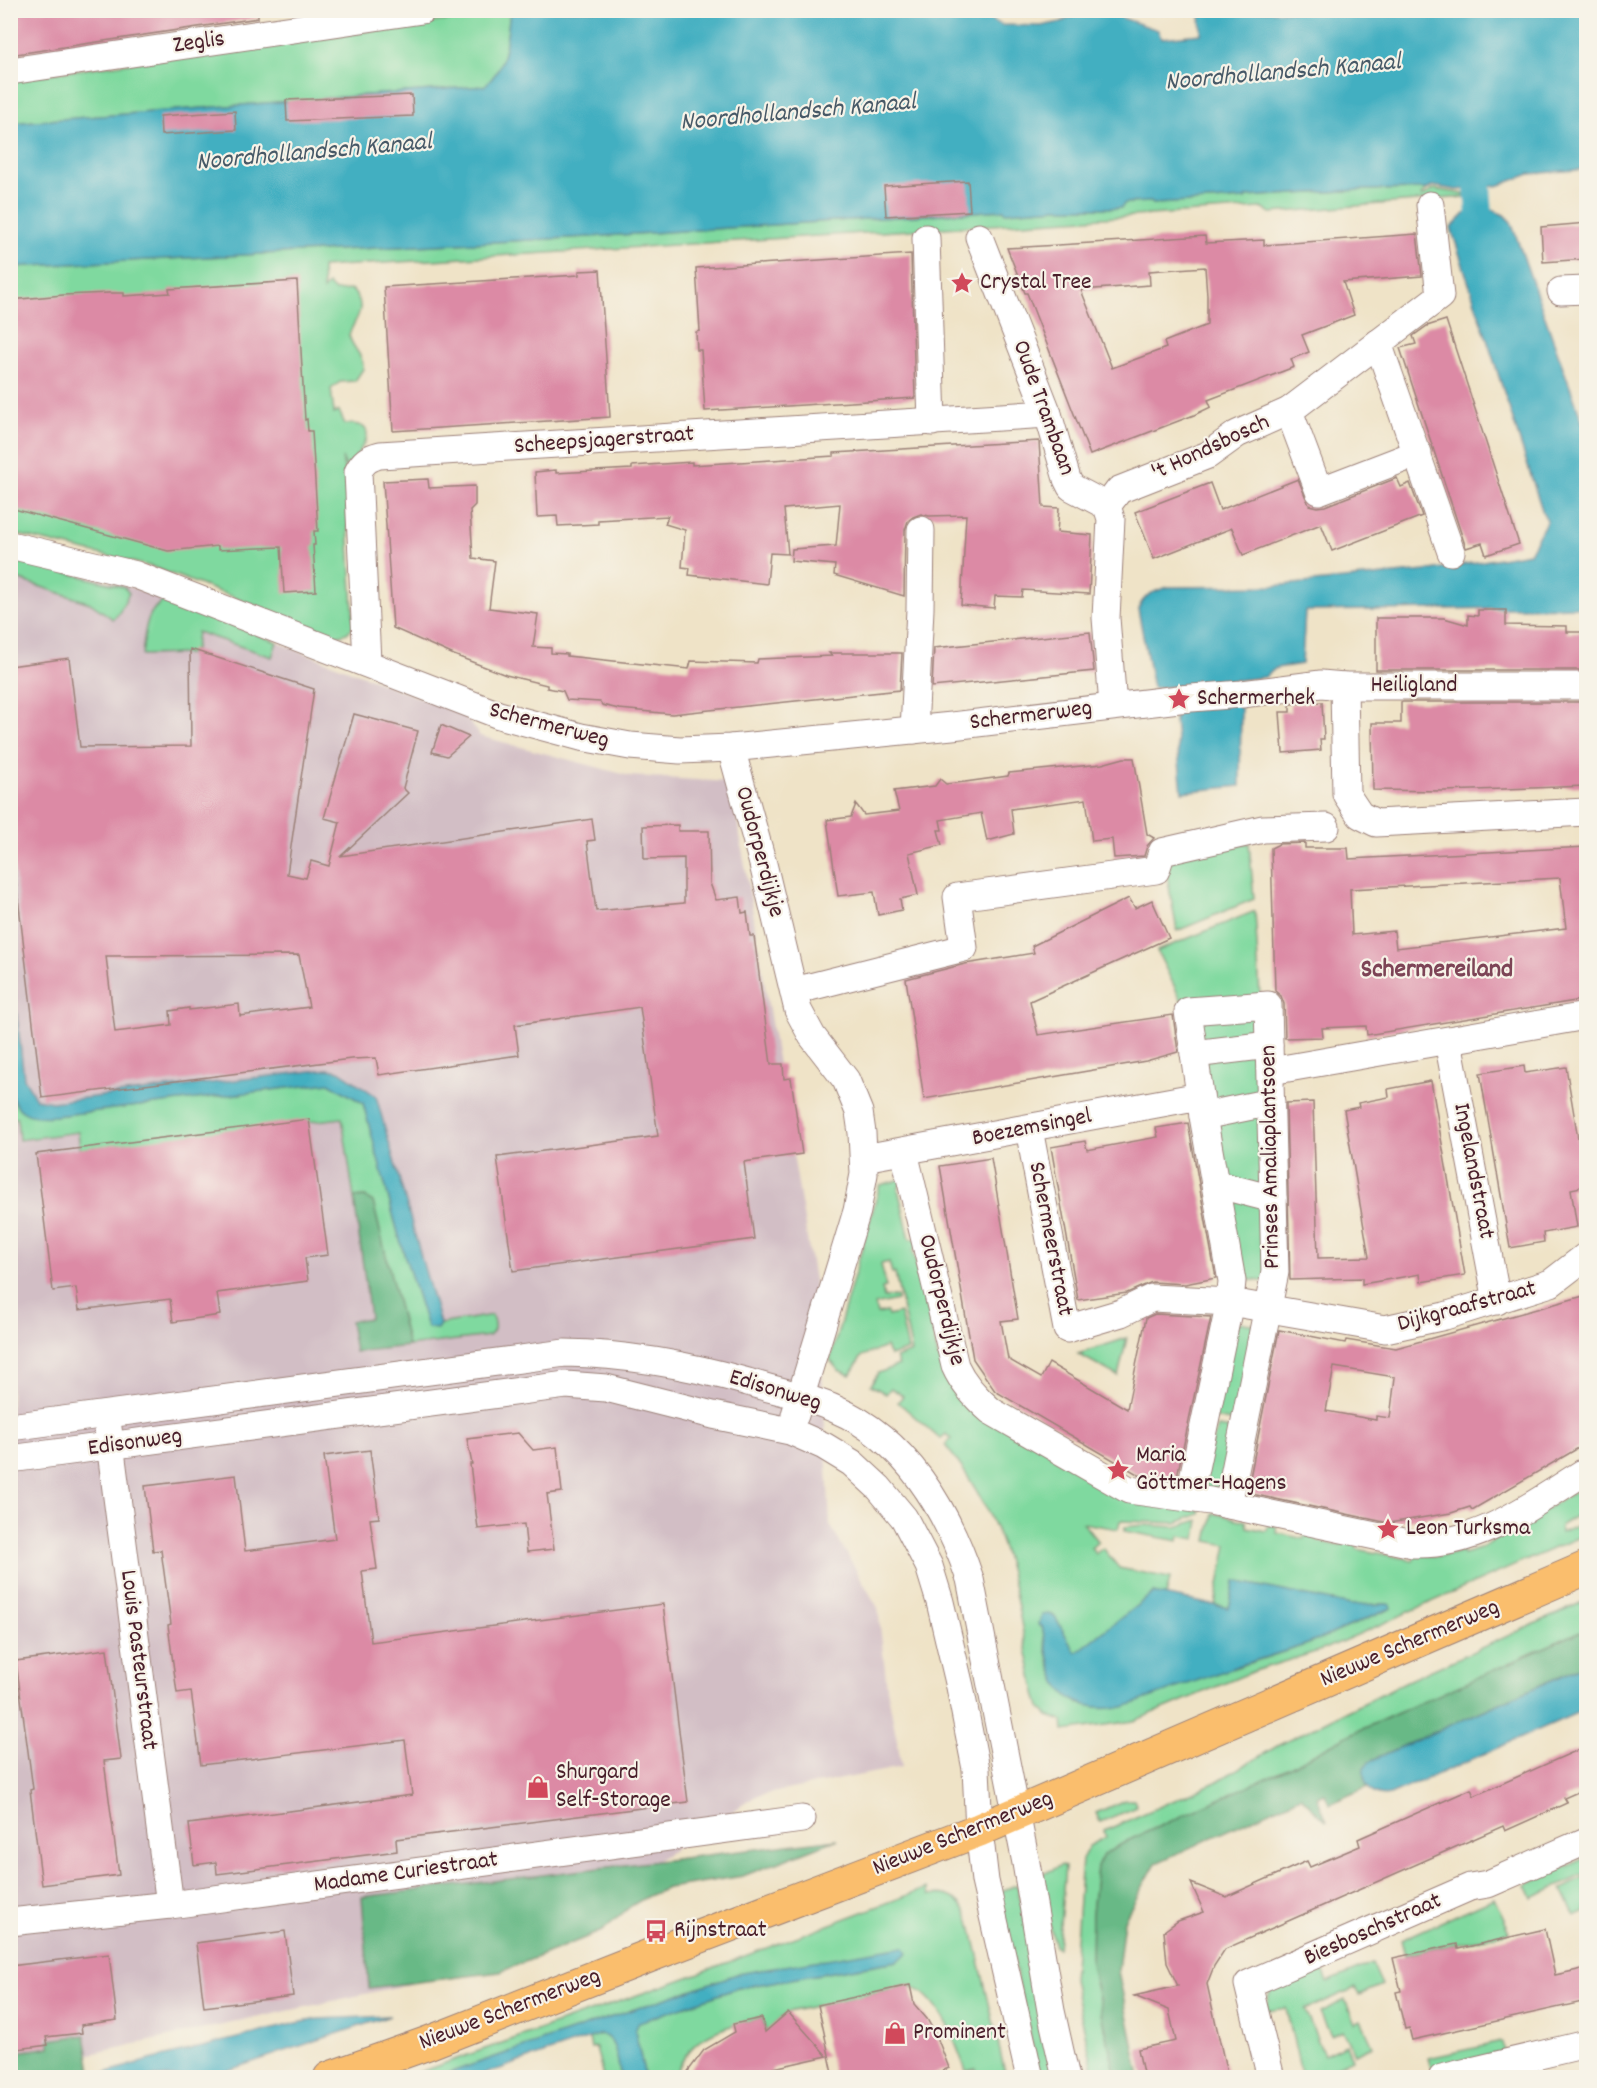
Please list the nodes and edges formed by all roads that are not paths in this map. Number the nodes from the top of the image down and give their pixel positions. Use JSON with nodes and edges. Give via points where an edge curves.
{"nodes":[{"id":1,"x":422,"y":10,"type":"edge"},
{"id":2,"x":10,"y":71,"type":"edge"},
{"id":3,"x":1430,"y":205,"type":"dead end"},
{"id":4,"x":979,"y":237,"type":"dead end"},
{"id":5,"x":926,"y":238,"type":"dead end"},
{"id":6,"x":1378,"y":343,"type":"junction"},
{"id":7,"x":1289,"y":411,"type":"junction"},
{"id":8,"x":1048,"y":414,"type":"junction"},
{"id":9,"x":932,"y":422,"type":"junction"},
{"id":10,"x":1418,"y":453,"type":"junction"},
{"id":11,"x":1107,"y":506,"type":"junction"},
{"id":12,"x":921,"y":530,"type":"dead end"},
{"id":13,"x":10,"y":545,"type":"edge"},
{"id":14,"x":1451,"y":552,"type":"dead end"},
{"id":15,"x":367,"y":662,"type":"junction"},
{"id":16,"x":1344,"y":686,"type":"junction"},
{"id":17,"x":1587,"y":686,"type":"edge"},
{"id":18,"x":1113,"y":706,"type":"junction"},
{"id":19,"x":914,"y":730,"type":"junction"},
{"id":20,"x":731,"y":748,"type":"junction"},
{"id":21,"x":1587,"y":812,"type":"edge"},
{"id":22,"x":1326,"y":827,"type":"dead end"},
{"id":23,"x":794,"y":991,"type":"junction"},
{"id":24,"x":1587,"y":1016,"type":"edge"},
{"id":25,"x":1449,"y":1041,"type":"junction"},
{"id":26,"x":1269,"y":1045,"type":"junction"},
{"id":27,"x":1194,"y":1054,"type":"junction"},
{"id":28,"x":1271,"y":1071,"type":"junction"},
{"id":29,"x":1271,"y":1102,"type":"junction"},
{"id":30,"x":1197,"y":1103,"type":"junction"},
{"id":31,"x":1029,"y":1129,"type":"junction"},
{"id":32,"x":904,"y":1152,"type":"junction"},
{"id":33,"x":864,"y":1158,"type":"junction"},
{"id":34,"x":1215,"y":1184,"type":"junction"},
{"id":35,"x":1273,"y":1200,"type":"junction"},
{"id":36,"x":1587,"y":1256,"type":"edge"},
{"id":37,"x":1497,"y":1300,"type":"junction"},
{"id":38,"x":1230,"y":1302,"type":"junction"},
{"id":39,"x":1268,"y":1308,"type":"junction"},
{"id":40,"x":255,"y":1395,"type":"junction"},
{"id":41,"x":799,"y":1397,"type":"junction"},
{"id":42,"x":106,"y":1415,"type":"junction"},
{"id":43,"x":259,"y":1426,"type":"junction"},
{"id":44,"x":10,"y":1427,"type":"edge"},
{"id":45,"x":790,"y":1431,"type":"junction"},
{"id":46,"x":111,"y":1446,"type":"junction"},
{"id":47,"x":10,"y":1459,"type":"edge"},
{"id":48,"x":1587,"y":1472,"type":"edge"},
{"id":49,"x":1189,"y":1497,"type":"junction"},
{"id":50,"x":1228,"y":1505,"type":"junction"},
{"id":51,"x":1587,"y":1568,"type":"edge"},
{"id":52,"x":1017,"y":1815,"type":"junction"},
{"id":53,"x":802,"y":1819,"type":"dead end"},
{"id":54,"x":979,"y":1830,"type":"junction"},
{"id":55,"x":1587,"y":1841,"type":"edge"},
{"id":56,"x":170,"y":1905,"type":"junction"},
{"id":57,"x":10,"y":1922,"type":"edge"},
{"id":58,"x":1587,"y":2044,"type":"edge"},
{"id":59,"x":330,"y":2078,"type":"edge"},
{"id":60,"x":1030,"y":2078,"type":"edge"},
{"id":61,"x":1066,"y":2078,"type":"edge"},
{"id":62,"x":1271,"y":2078,"type":"edge"},
{"id":63,"x":1442,"y":2078,"type":"edge"}],
"edges":[{"from":1,"to":2,"type":"street","name":"Zeglis"},
{"from":3,"to":6,"type":"street","name":"'t Hondsbosch","via":[[1440,296]]},
{"from":4,"to":8,"type":"street","name":"Oude Trambaan"},
{"from":5,"to":9,"type":"street"},
{"from":6,"to":7,"type":"street","name":"'t Hondsbosch"},
{"from":6,"to":10,"type":"street"},
{"from":7,"to":10,"type":"street","name":"'t Hondsbosch","via":[[1319,491]]},
{"from":7,"to":11,"type":"street","name":"'t Hondsbosch","via":[[1237,434],[1208,455],[1119,490]]},
{"from":8,"to":9,"type":"street","name":"Scheepsjagerstraat"},
{"from":8,"to":11,"type":"street","name":"Oude Trambaan","via":[[1071,487]]},
{"from":9,"to":15,"type":"street","name":"Scheepsjagerstraat","via":[[370,458],[358,472]]},
{"from":10,"to":14,"type":"street"},
{"from":11,"to":18,"type":"street","via":[[1111,519],[1106,618]]},
{"from":12,"to":19,"type":"street"},
{"from":13,"to":15,"type":"street","name":"Schermerweg","via":[[136,575]]},
{"from":15,"to":20,"type":"street","name":"Schermerweg","via":[[499,715],[581,737],[680,750]]},
{"from":16,"to":17,"type":"street","name":"Heiligland"},
{"from":16,"to":18,"type":"street","name":"Heiligland","via":[[1322,684]]},
{"from":16,"to":21,"type":"street","via":[[1346,794],[1360,815],[1376,823]]},
{"from":18,"to":19,"type":"street","name":"Schermerweg"},
{"from":19,"to":20,"type":"street","name":"Schermerweg"},
{"from":20,"to":23,"type":"street","name":"Oudorperdijkje"},
{"from":22,"to":23,"type":"street","via":[[1263,829],[1162,852],[1156,870],[957,897],[964,948]]},
{"from":23,"to":33,"type":"street","name":"Oudorperdijkje","via":[[804,1023],[852,1093]]},
{"from":24,"to":25,"type":"street"},
{"from":25,"to":28,"type":"street"},
{"from":25,"to":37,"type":"street","name":"Ingelandstraat"},
{"from":26,"to":27,"type":"street"},
{"from":26,"to":27,"type":"street","name":"Prinses Amaliaplantsoen","via":[[1268,1005],[1188,1011]]},
{"from":26,"to":28,"type":"street","name":"Prinses Amaliaplantsoen"},
{"from":27,"to":30,"type":"street","name":"Prinses Amaliaplantsoen"},
{"from":28,"to":29,"type":"street","name":"Prinses Amaliaplantsoen"},
{"from":29,"to":30,"type":"street","name":"Boezemsingel"},
{"from":29,"to":35,"type":"street","name":"Prinses Amaliaplantsoen"},
{"from":30,"to":31,"type":"street","name":"Boezemsingel"},
{"from":30,"to":34,"type":"street","name":"Prinses Amaliaplantsoen"},
{"from":31,"to":32,"type":"street","name":"Boezemsingel"},
{"from":31,"to":38,"type":"street","name":"Schermeerstraat","via":[[1067,1329],[1121,1313],[1152,1298]]},
{"from":32,"to":33,"type":"street","name":"Boezemsingel"},
{"from":32,"to":49,"type":"street","name":"Oudorperdijkje","via":[[955,1366],[971,1392],[991,1411],[1129,1490]]},
{"from":33,"to":41,"type":"street","name":"Oudorperdijkje","via":[[857,1211]]},
{"from":34,"to":35,"type":"street"},
{"from":34,"to":38,"type":"street","name":"Prinses Amaliaplantsoen","via":[[1232,1281]]},
{"from":35,"to":39,"type":"street","name":"Prinses Amaliaplantsoen","via":[[1275,1272]]},
{"from":36,"to":37,"type":"street","name":"Dijkgraafstraat","via":[[1551,1283]]},
{"from":37,"to":39,"type":"street","name":"Dijkgraafstraat","via":[[1385,1329]]},
{"from":38,"to":39,"type":"street"},
{"from":38,"to":49,"type":"street","name":"Prinses Amaliaplantsoen"},
{"from":39,"to":50,"type":"street","name":"Prinses Amaliaplantsoen"},
{"from":40,"to":41,"type":"street","name":"Edisonweg","via":[[565,1353],[635,1357],[699,1368]]},
{"from":40,"to":42,"type":"street","name":"Edisonweg"},
{"from":40,"to":43,"type":"street"},
{"from":41,"to":45,"type":"street","name":"Oudorperdijkje"},
{"from":41,"to":52,"type":"street","name":"Edisonweg","via":[[837,1410],[885,1441],[920,1478],[944,1515],[970,1579]]},
{"from":42,"to":44,"type":"street","name":"Edisonweg"},
{"from":42,"to":46,"type":"street","name":"Louis Pasteurstraat"},
{"from":43,"to":45,"type":"street","name":"Edisonweg","via":[[566,1385],[606,1388]]},
{"from":43,"to":46,"type":"street","name":"Edisonweg"},
{"from":45,"to":54,"type":"street","name":"Edisonweg","via":[[837,1453],[867,1475],[904,1518],[918,1543],[940,1602],[960,1687],[976,1769]]},
{"from":46,"to":47,"type":"street","name":"Edisonweg"},
{"from":46,"to":56,"type":"street","name":"Louis Pasteurstraat"},
{"from":48,"to":50,"type":"street","name":"Oudorperdijkje","via":[[1484,1531],[1431,1545]]},
{"from":49,"to":50,"type":"street","name":"Oudorperdijkje"},
{"from":51,"to":52,"type":"main road","name":"Nieuwe Schermerweg"},
{"from":52,"to":54,"type":"main road","name":"Nieuwe Schermerweg"},
{"from":52,"to":61,"type":"street"},
{"from":53,"to":56,"type":"street","name":"Madame Curiestraat"},
{"from":54,"to":59,"type":"main road","name":"Nieuwe Schermerweg"},
{"from":54,"to":60,"type":"street","via":[[985,1881]]},
{"from":55,"to":62,"type":"street","name":"Biesboschstraat","via":[[1488,1884],[1470,1887],[1248,1984]]},
{"from":56,"to":57,"type":"street","name":"Madame Curiestraat"},
{"from":58,"to":63,"type":"street"}]}
